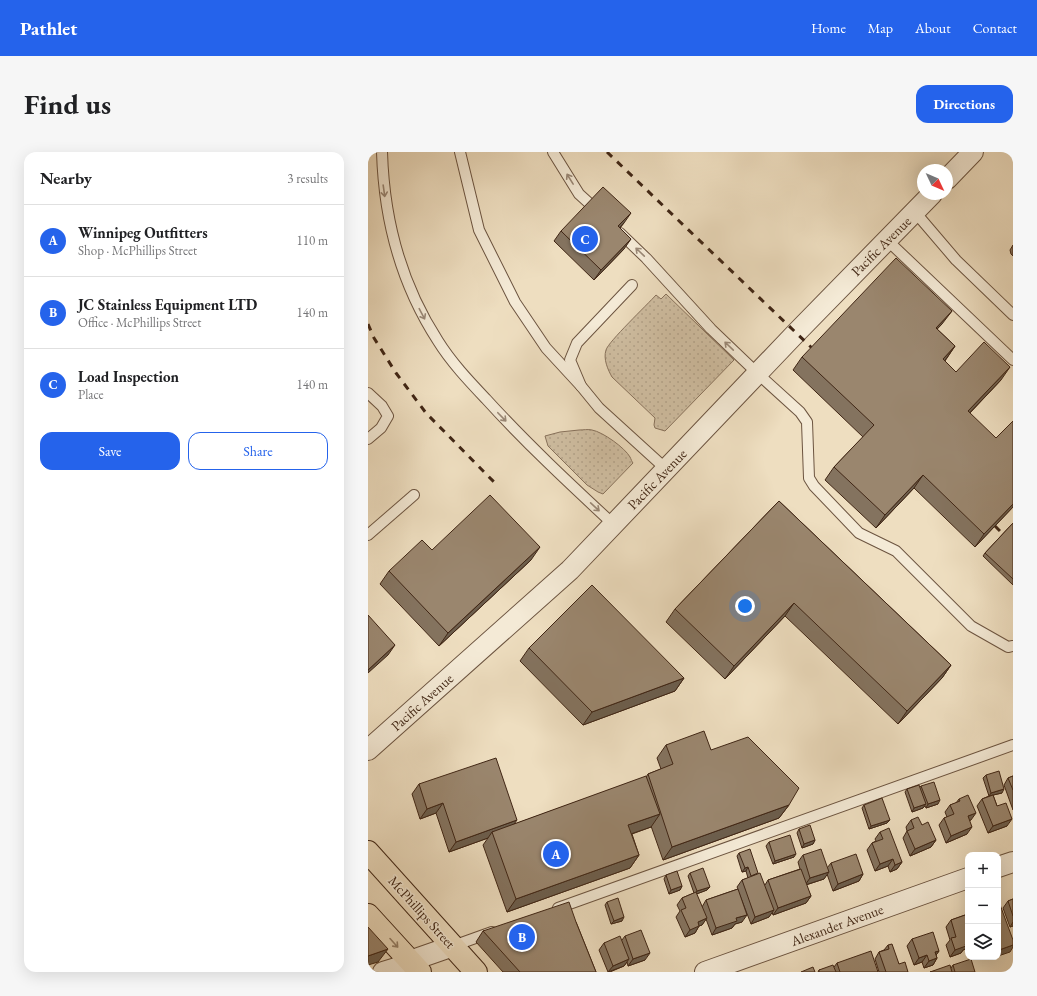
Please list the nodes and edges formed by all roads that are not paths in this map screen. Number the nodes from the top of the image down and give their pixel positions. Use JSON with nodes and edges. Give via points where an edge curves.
{"nodes":[{"id":1,"x":382,"y":152,"type":"edge"},
{"id":2,"x":460,"y":152,"type":"edge"},
{"id":3,"x":553,"y":152,"type":"edge"},
{"id":4,"x":973,"y":152,"type":"edge"},
{"id":5,"x":953,"y":173,"type":"edge"},
{"id":6,"x":926,"y":200,"type":"edge"},
{"id":7,"x":590,"y":204,"type":"edge"},
{"id":8,"x":915,"y":212,"type":"junction"},
{"id":9,"x":617,"y":230,"type":"edge"},
{"id":10,"x":887,"y":240,"type":"junction"},
{"id":11,"x":632,"y":285,"type":"dead end"},
{"id":12,"x":1013,"y":315,"type":"edge"},
{"id":13,"x":1013,"y":360,"type":"edge"},
{"id":14,"x":757,"y":373,"type":"junction"},
{"id":15,"x":581,"y":386,"type":"junction"},
{"id":16,"x":368,"y":393,"type":"edge"},
{"id":17,"x":368,"y":440,"type":"edge"},
{"id":18,"x":666,"y":469,"type":"junction"},
{"id":19,"x":414,"y":495,"type":"dead end"},
{"id":20,"x":613,"y":524,"type":"junction"},
{"id":21,"x":368,"y":535,"type":"edge"},
{"id":22,"x":1013,"y":646,"type":"edge"},
{"id":23,"x":1013,"y":745,"type":"edge"},
{"id":24,"x":368,"y":750,"type":"edge"},
{"id":25,"x":368,"y":852,"type":"edge"},
{"id":26,"x":1013,"y":862,"type":"edge"},
{"id":27,"x":1001,"y":866,"type":"edge"},
{"id":28,"x":965,"y":879,"type":"edge"},
{"id":29,"x":551,"y":911,"type":"edge"},
{"id":30,"x":368,"y":915,"type":"edge"},
{"id":31,"x":499,"y":930,"type":"edge"},
{"id":32,"x":453,"y":946,"type":"junction"},
{"id":33,"x":415,"y":966,"type":"edge"},
{"id":34,"x":383,"y":972,"type":"edge"},
{"id":35,"x":476,"y":972,"type":"edge"},
{"id":36,"x":705,"y":972,"type":"edge"}],
"edges":[{"from":1,"to":20,"type":"lane","one_way":true,"via":[[384,186],[399,256],[416,303],[438,342],[498,413]]},
{"from":2,"to":15,"type":"lane","via":[[479,230],[515,302],[546,348]]},
{"from":7,"to":3,"type":"lane","one_way":true,"via":[[579,194]]},
{"from":4,"to":5,"type":"street"},
{"from":6,"to":8,"type":"street","name":"Pacific Avenue"},
{"from":8,"to":10,"type":"street","name":"Pacific Avenue"},
{"from":8,"to":12,"type":"lane","via":[[956,260]]},
{"from":14,"to":9,"type":"lane","one_way":true,"via":[[711,329]]},
{"from":10,"to":13,"type":"lane"},
{"from":10,"to":14,"type":"street","name":"Pacific Avenue"},
{"from":11,"to":15,"type":"lane","via":[[577,343],[570,360]]},
{"from":14,"to":18,"type":"street","name":"Pacific Avenue"},
{"from":14,"to":22,"type":"lane","via":[[808,422],[810,478],[814,486],[859,533],[896,551],[971,626],[1008,646]]},
{"from":15,"to":18,"type":"lane","via":[[599,408]]},
{"from":16,"to":17,"type":"lane","via":[[382,406],[388,416],[381,428]]},
{"from":18,"to":20,"type":"street","name":"Pacific Avenue"},
{"from":19,"to":21,"type":"lane"},
{"from":20,"to":24,"type":"street","name":"Pacific Avenue","via":[[570,570]]},
{"from":23,"to":29,"type":"lane"},
{"from":25,"to":32,"type":"main road","name":"McPhillips Street"},
{"from":26,"to":27,"type":"street"},
{"from":28,"to":36,"type":"street","name":"Alexander Avenue"},
{"from":30,"to":33,"type":"main road","one_way":true},
{"from":31,"to":32,"type":"lane"},
{"from":32,"to":33,"type":"street"},
{"from":32,"to":35,"type":"main road","name":"McPhillips Street"},
{"from":33,"to":34,"type":"street"}]}
